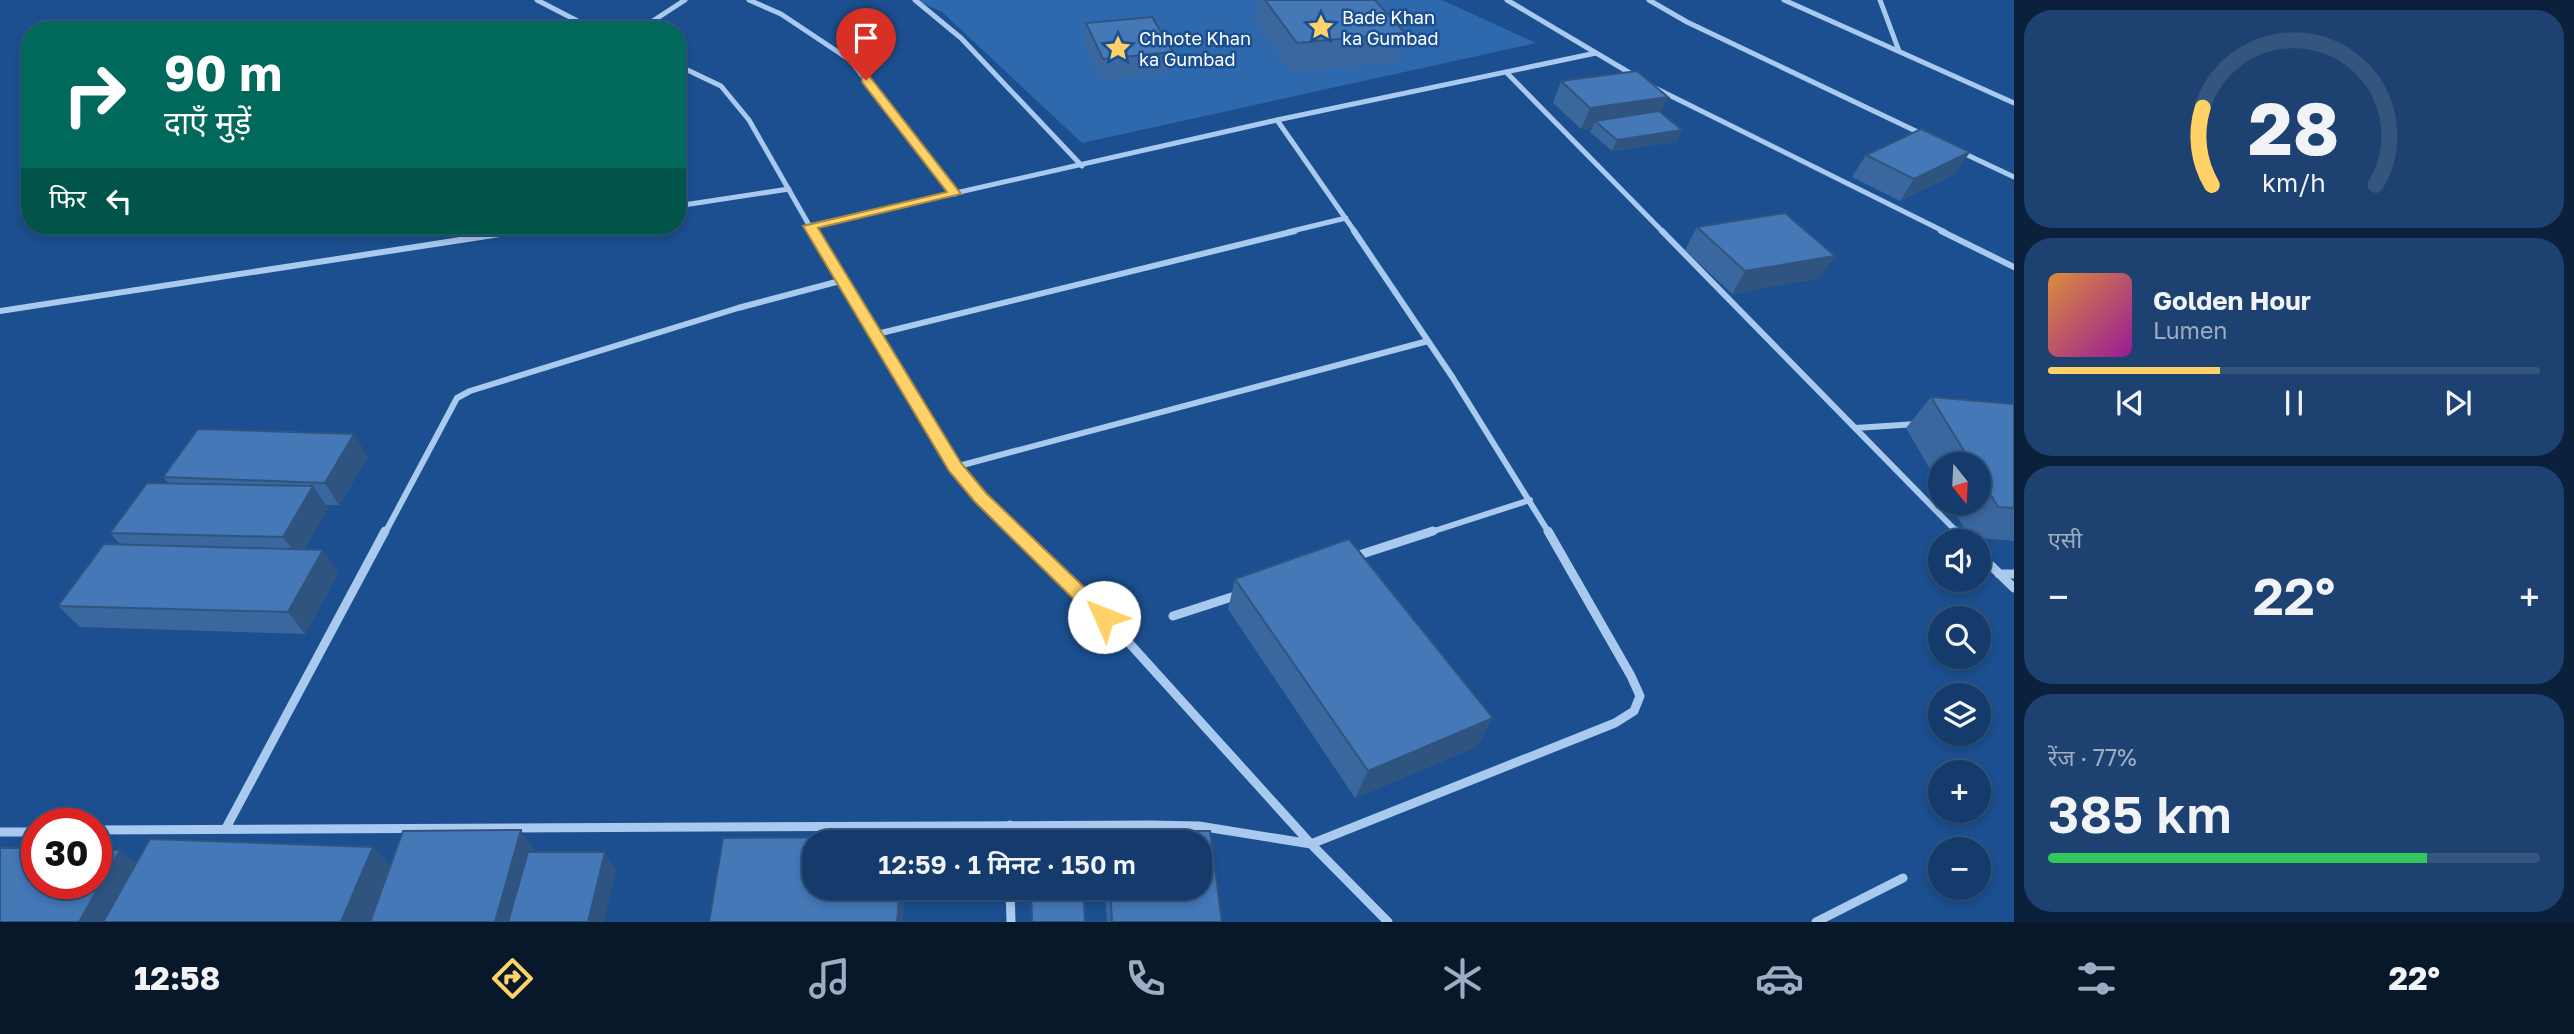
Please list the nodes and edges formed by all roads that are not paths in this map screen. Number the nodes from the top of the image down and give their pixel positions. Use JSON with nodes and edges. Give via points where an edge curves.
{"nodes":[{"id":1,"x":537,"y":0,"type":"edge"},
{"id":2,"x":685,"y":0,"type":"edge"},
{"id":3,"x":748,"y":0,"type":"edge"},
{"id":4,"x":915,"y":0,"type":"edge"},
{"id":5,"x":1507,"y":0,"type":"edge"},
{"id":6,"x":1649,"y":0,"type":"edge"},
{"id":7,"x":1784,"y":0,"type":"edge"},
{"id":8,"x":1880,"y":0,"type":"edge"},
{"id":9,"x":578,"y":21,"type":"edge"},
{"id":10,"x":653,"y":21,"type":"edge"},
{"id":11,"x":1899,"y":51,"type":"junction"},
{"id":12,"x":1595,"y":53,"type":"junction"},
{"id":13,"x":686,"y":69,"type":"edge"},
{"id":14,"x":1506,"y":72,"type":"junction"},
{"id":15,"x":2014,"y":103,"type":"edge"},
{"id":16,"x":1277,"y":120,"type":"junction"},
{"id":17,"x":1928,"y":137,"type":"edge"},
{"id":18,"x":1952,"y":148,"type":"edge"},
{"id":19,"x":1082,"y":166,"type":"junction"},
{"id":20,"x":2014,"y":177,"type":"edge"},
{"id":21,"x":789,"y":189,"type":"junction"},
{"id":22,"x":955,"y":194,"type":"junction"},
{"id":23,"x":686,"y":205,"type":"edge"},
{"id":24,"x":1346,"y":218,"type":"junction"},
{"id":25,"x":810,"y":226,"type":"junction"},
{"id":26,"x":491,"y":235,"type":"edge"},
{"id":27,"x":2014,"y":267,"type":"edge"},
{"id":28,"x":841,"y":281,"type":"junction"},
{"id":29,"x":0,"y":311,"type":"edge"},
{"id":30,"x":873,"y":335,"type":"junction"},
{"id":31,"x":1429,"y":341,"type":"junction"},
{"id":32,"x":1921,"y":424,"type":"dead end"},
{"id":33,"x":1855,"y":428,"type":"junction"},
{"id":34,"x":955,"y":467,"type":"junction"},
{"id":35,"x":1530,"y":500,"type":"junction"},
{"id":36,"x":1954,"y":529,"type":"edge"},
{"id":37,"x":1340,"y":562,"type":"edge"},
{"id":38,"x":1991,"y":566,"type":"edge"},
{"id":39,"x":1999,"y":574,"type":"junction"},
{"id":40,"x":2014,"y":575,"type":"edge"},
{"id":41,"x":2014,"y":588,"type":"edge"},
{"id":42,"x":1250,"y":591,"type":"edge"},
{"id":43,"x":1173,"y":616,"type":"dead end"},
{"id":44,"x":1010,"y":825,"type":"junction"},
{"id":45,"x":226,"y":828,"type":"junction"},
{"id":46,"x":112,"y":830,"type":"edge"},
{"id":47,"x":1010,"y":830,"type":"edge"},
{"id":48,"x":0,"y":832,"type":"edge"},
{"id":49,"x":21,"y":832,"type":"edge"},
{"id":50,"x":1311,"y":844,"type":"junction"},
{"id":51,"x":1903,"y":878,"type":"dead end"},
{"id":52,"x":1010,"y":900,"type":"edge"},
{"id":53,"x":1011,"y":922,"type":"edge"},
{"id":54,"x":1388,"y":922,"type":"edge"},
{"id":55,"x":1816,"y":922,"type":"edge"}],
"edges":[{"from":1,"to":9,"type":"street"},
{"from":2,"to":10,"type":"street"},
{"from":3,"to":22,"type":"street","via":[[781,14],[850,60]]},
{"from":4,"to":19,"type":"street","via":[[961,38]]},
{"from":5,"to":12,"type":"street"},
{"from":6,"to":17,"type":"street"},
{"from":7,"to":11,"type":"street"},
{"from":8,"to":11,"type":"street"},
{"from":11,"to":15,"type":"street"},
{"from":12,"to":14,"type":"street"},
{"from":12,"to":27,"type":"street","via":[[1686,105]]},
{"from":13,"to":21,"type":"street","via":[[721,86],[734,100]]},
{"from":14,"to":16,"type":"street"},
{"from":14,"to":33,"type":"street"},
{"from":16,"to":19,"type":"street"},
{"from":16,"to":24,"type":"street"},
{"from":18,"to":20,"type":"street"},
{"from":19,"to":22,"type":"street"},
{"from":21,"to":23,"type":"street"},
{"from":21,"to":25,"type":"street"},
{"from":22,"to":25,"type":"street"},
{"from":24,"to":30,"type":"street"},
{"from":24,"to":31,"type":"street"},
{"from":25,"to":28,"type":"street"},
{"from":26,"to":29,"type":"street"},
{"from":28,"to":30,"type":"street"},
{"from":28,"to":45,"type":"street","via":[[738,307],[457,398]]},
{"from":30,"to":34,"type":"street"},
{"from":31,"to":34,"type":"street"},
{"from":31,"to":35,"type":"street"},
{"from":32,"to":33,"type":"street"},
{"from":33,"to":36,"type":"street"},
{"from":34,"to":50,"type":"street","via":[[980,498],[1121,634]]},
{"from":35,"to":37,"type":"street"},
{"from":35,"to":50,"type":"street","via":[[1627,666],[1640,696],[1634,711],[1615,723]]},
{"from":38,"to":39,"type":"street"},
{"from":39,"to":40,"type":"street"},
{"from":39,"to":41,"type":"street"},
{"from":42,"to":43,"type":"street"},
{"from":44,"to":45,"type":"street"},
{"from":44,"to":47,"type":"street"},
{"from":44,"to":50,"type":"street","via":[[1199,826]]},
{"from":45,"to":46,"type":"street"},
{"from":48,"to":49,"type":"street"},
{"from":50,"to":54,"type":"street"},
{"from":51,"to":55,"type":"street"},
{"from":52,"to":53,"type":"street"}]}
